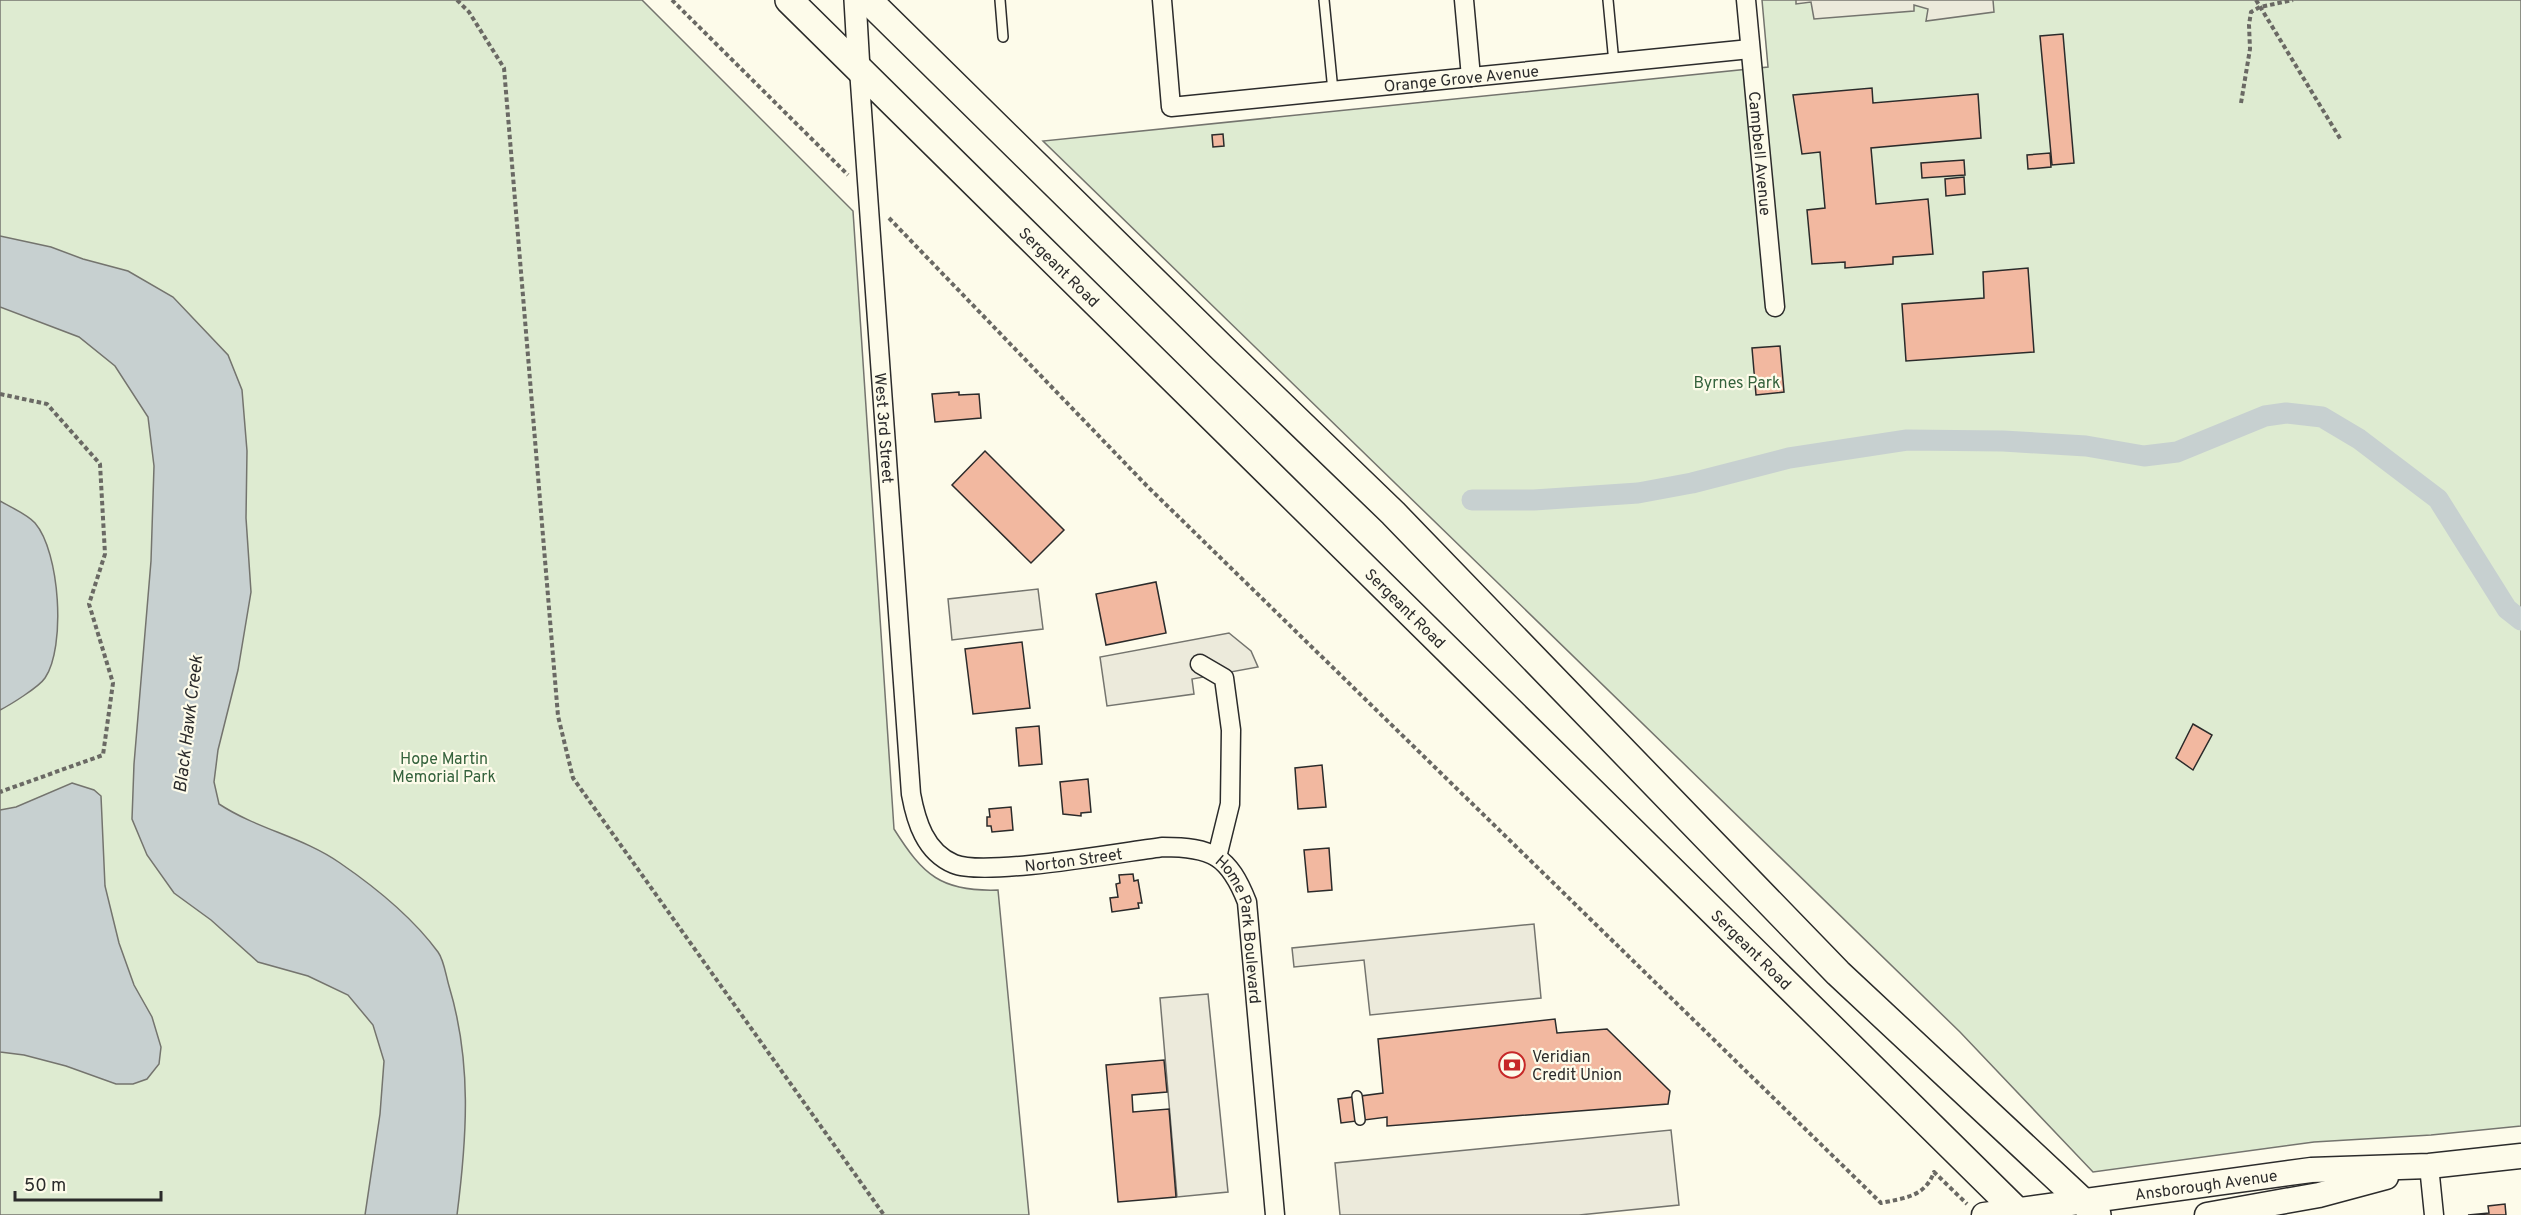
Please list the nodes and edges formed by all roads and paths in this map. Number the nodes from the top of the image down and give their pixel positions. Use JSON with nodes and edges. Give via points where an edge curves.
{"nodes":[{"id":1,"x":457,"y":0,"type":"edge"},
{"id":2,"x":672,"y":0,"type":"edge"},
{"id":3,"x":789,"y":0,"type":"edge"},
{"id":4,"x":855,"y":0,"type":"edge"},
{"id":5,"x":868,"y":0,"type":"edge"},
{"id":6,"x":1000,"y":0,"type":"edge"},
{"id":7,"x":1162,"y":0,"type":"edge"},
{"id":8,"x":1324,"y":0,"type":"edge"},
{"id":9,"x":1464,"y":0,"type":"edge"},
{"id":10,"x":1608,"y":0,"type":"edge"},
{"id":11,"x":1746,"y":0,"type":"edge"},
{"id":12,"x":2256,"y":0,"type":"edge"},
{"id":13,"x":2293,"y":0,"type":"edge"},
{"id":14,"x":2260,"y":7,"type":"junction"},
{"id":15,"x":1003,"y":37,"type":"dead end"},
{"id":16,"x":1750,"y":49,"type":"junction"},
{"id":17,"x":1614,"y":63,"type":"junction"},
{"id":18,"x":859,"y":69,"type":"junction"},
{"id":19,"x":1471,"y":77,"type":"junction"},
{"id":20,"x":1333,"y":91,"type":"junction"},
{"id":21,"x":2241,"y":103,"type":"dead end"},
{"id":22,"x":2341,"y":140,"type":"dead end"},
{"id":23,"x":851,"y":178,"type":"dead end"},
{"id":24,"x":898,"y":228,"type":"dead end"},
{"id":25,"x":1775,"y":307,"type":"dead end"},
{"id":26,"x":0,"y":394,"type":"edge"},
{"id":27,"x":1200,"y":664,"type":"dead end"},
{"id":28,"x":0,"y":792,"type":"edge"},
{"id":29,"x":934,"y":849,"type":"joint"},
{"id":30,"x":1217,"y":857,"type":"junction"},
{"id":31,"x":1357,"y":1096,"type":"dead end"},
{"id":32,"x":1360,"y":1120,"type":"dead end"},
{"id":33,"x":2521,"y":1156,"type":"edge"},
{"id":34,"x":2429,"y":1166,"type":"junction"},
{"id":35,"x":2090,"y":1208,"type":"edge"},
{"id":36,"x":1978,"y":1211,"type":"edge"},
{"id":37,"x":2020,"y":1213,"type":"edge"},
{"id":38,"x":884,"y":1215,"type":"edge"},
{"id":39,"x":1275,"y":1215,"type":"edge"},
{"id":40,"x":2207,"y":1215,"type":"edge"},
{"id":41,"x":2434,"y":1215,"type":"edge"}],
"edges":[{"from":1,"to":38,"type":"path","via":[[469,12],[504,68],[558,716],[573,778]]},
{"from":2,"to":23,"type":"path"},
{"from":3,"to":18,"type":"main road","name":"Sergeant Road"},
{"from":4,"to":18,"type":"street","name":"West 3rd Street"},
{"from":5,"to":35,"type":"main road","via":[[1393,513],[1838,973]]},
{"from":6,"to":15,"type":"lane"},
{"from":7,"to":20,"type":"street","name":"Orange Grove Avenue","via":[[1171,107]]},
{"from":8,"to":20,"type":"lane"},
{"from":9,"to":19,"type":"street"},
{"from":10,"to":17,"type":"lane"},
{"from":11,"to":16,"type":"street","name":"Campbell Avenue"},
{"from":12,"to":14,"type":"path"},
{"from":13,"to":14,"type":"path"},
{"from":14,"to":21,"type":"path","via":[[2251,12],[2249,19],[2250,49]]},
{"from":14,"to":22,"type":"path"},
{"from":16,"to":17,"type":"street","name":"Orange Grove Avenue"},
{"from":16,"to":25,"type":"street","name":"Campbell Avenue"},
{"from":17,"to":19,"type":"street","name":"Orange Grove Avenue"},
{"from":18,"to":29,"type":"street","name":"West 3rd Street","via":[[911,794],[916,824]]},
{"from":18,"to":37,"type":"main road","name":"Sergeant Road"},
{"from":19,"to":20,"type":"street","name":"Orange Grove Avenue"},
{"from":24,"to":36,"type":"path","via":[[1147,486],[1881,1203],[1911,1197],[1923,1190],[1934,1172]]},
{"from":26,"to":28,"type":"path","via":[[47,404],[100,464],[105,554],[89,604],[113,683],[103,754]]},
{"from":27,"to":30,"type":"street","name":"Home Park Boulevard","via":[[1224,678],[1231,730],[1230,804]]},
{"from":29,"to":30,"type":"street","name":"Norton Street","via":[[955,864],[987,869],[1163,848],[1192,847]]},
{"from":30,"to":39,"type":"street","name":"Home Park Boulevard","via":[[1237,875],[1247,902]]},
{"from":31,"to":32,"type":"lane"},
{"from":33,"to":34,"type":"main road","name":"Ansborough Avenue"},
{"from":34,"to":35,"type":"main road","name":"Ansborough Avenue","via":[[2311,1170]]},
{"from":34,"to":40,"type":"main road","name":"Ansborough Avenue","via":[[2319,1195]]},
{"from":34,"to":41,"type":"street"},
{"from":35,"to":37,"type":"main road","name":"Ansborough Avenue"},
{"from":36,"to":37,"type":"main road","name":"Ansborough Avenue"}]}
